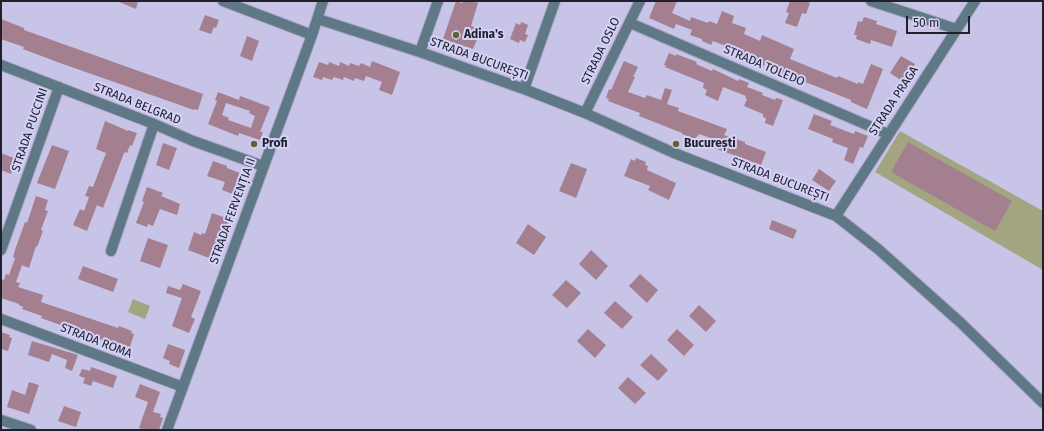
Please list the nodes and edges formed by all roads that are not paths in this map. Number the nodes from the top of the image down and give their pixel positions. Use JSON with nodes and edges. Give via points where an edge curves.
{"nodes":[{"id":1,"x":223,"y":1,"type":"edge"},
{"id":2,"x":324,"y":1,"type":"edge"},
{"id":3,"x":438,"y":1,"type":"edge"},
{"id":4,"x":555,"y":1,"type":"edge"},
{"id":5,"x":640,"y":1,"type":"edge"},
{"id":6,"x":871,"y":1,"type":"edge"},
{"id":7,"x":975,"y":1,"type":"edge"},
{"id":8,"x":318,"y":19,"type":"junction"},
{"id":9,"x":630,"y":23,"type":"junction"},
{"id":10,"x":956,"y":29,"type":"junction"},
{"id":11,"x":312,"y":35,"type":"junction"},
{"id":12,"x":420,"y":52,"type":"junction"},
{"id":13,"x":1,"y":65,"type":"edge"},
{"id":14,"x":59,"y":87,"type":"junction"},
{"id":15,"x":524,"y":89,"type":"junction"},
{"id":16,"x":585,"y":113,"type":"junction"},
{"id":17,"x":154,"y":124,"type":"junction"},
{"id":18,"x":888,"y":134,"type":"junction"},
{"id":19,"x":263,"y":166,"type":"junction"},
{"id":20,"x":836,"y":216,"type":"junction"},
{"id":21,"x":1,"y":250,"type":"edge"},
{"id":22,"x":111,"y":251,"type":"dead end"},
{"id":23,"x":1,"y":319,"type":"edge"},
{"id":24,"x":183,"y":388,"type":"junction"},
{"id":25,"x":1043,"y":403,"type":"edge"},
{"id":26,"x":1,"y":420,"type":"edge"},
{"id":27,"x":31,"y":430,"type":"edge"},
{"id":28,"x":167,"y":430,"type":"edge"}],
"edges":[{"from":1,"to":11,"type":"street"},
{"from":2,"to":8,"type":"street","name":"STRADA FERVENȚIA II"},
{"from":3,"to":12,"type":"street"},
{"from":4,"to":15,"type":"street"},
{"from":5,"to":9,"type":"street","name":"STRADA OSLO"},
{"from":6,"to":10,"type":"street"},
{"from":7,"to":10,"type":"street","name":"STRADA PRAGA"},
{"from":8,"to":11,"type":"street","name":"STRADA FERVENȚIA II"},
{"from":8,"to":12,"type":"street","name":"STRADA BUCUREȘTI"},
{"from":9,"to":16,"type":"street","name":"STRADA OSLO"},
{"from":9,"to":18,"type":"street","name":"STRADA TOLEDO"},
{"from":10,"to":18,"type":"street","name":"STRADA PRAGA"},
{"from":11,"to":19,"type":"street","name":"STRADA FERVENȚIA II"},
{"from":12,"to":15,"type":"street","name":"STRADA BUCUREȘTI"},
{"from":13,"to":14,"type":"street","name":"STRADA BELGRAD"},
{"from":14,"to":17,"type":"street","name":"STRADA BELGRAD"},
{"from":14,"to":21,"type":"street","name":"STRADA PUCCINI"},
{"from":15,"to":16,"type":"street","name":"STRADA BUCUREȘTI"},
{"from":16,"to":20,"type":"street","name":"STRADA BUCUREȘTI","via":[[674,153]]},
{"from":17,"to":19,"type":"street","name":"STRADA BELGRAD"},
{"from":17,"to":22,"type":"street"},
{"from":18,"to":20,"type":"street","name":"STRADA PRAGA"},
{"from":19,"to":24,"type":"street","name":"STRADA FERVENȚIA II"},
{"from":20,"to":25,"type":"street","name":"STRADA BUCUREȘTI","via":[[878,249],[961,323]]},
{"from":23,"to":24,"type":"street","name":"STRADA ROMA"},
{"from":24,"to":28,"type":"street","name":"STRADA FERVENȚIA II"},
{"from":26,"to":27,"type":"street"}]}
